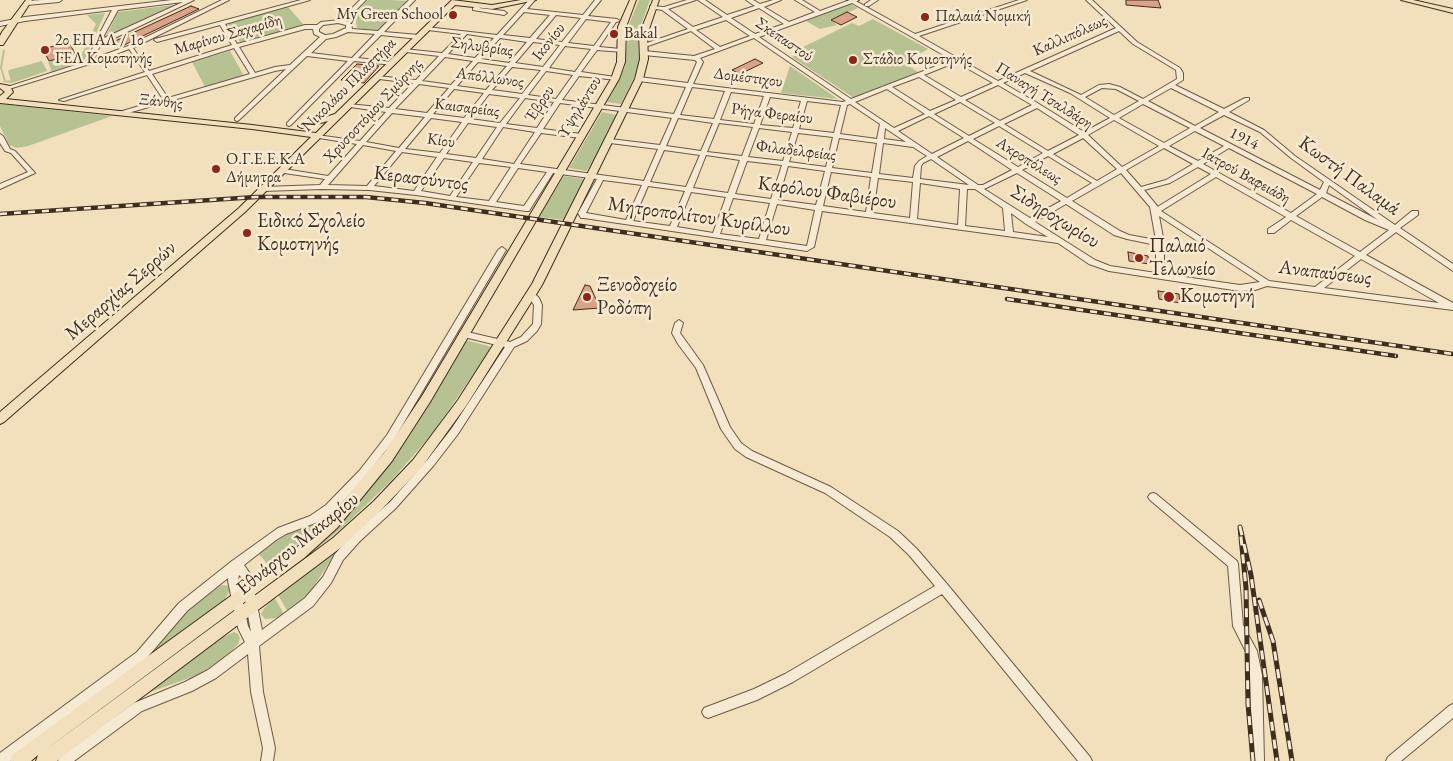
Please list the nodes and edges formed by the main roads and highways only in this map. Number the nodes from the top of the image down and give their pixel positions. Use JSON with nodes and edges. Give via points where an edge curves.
{"nodes":[{"id":1,"x":532,"y":0,"type":"edge"},
{"id":2,"x":633,"y":0,"type":"edge"},
{"id":3,"x":1404,"y":0,"type":"edge"},
{"id":4,"x":26,"y":1,"type":"edge"},
{"id":5,"x":455,"y":1,"type":"edge"},
{"id":6,"x":654,"y":3,"type":"edge"},
{"id":7,"x":1453,"y":11,"type":"edge"},
{"id":8,"x":1,"y":25,"type":"edge"},
{"id":9,"x":0,"y":43,"type":"edge"},
{"id":10,"x":5,"y":89,"type":"edge"},
{"id":11,"x":0,"y":101,"type":"edge"},
{"id":12,"x":342,"y":113,"type":"junction"},
{"id":13,"x":302,"y":126,"type":"junction"},
{"id":14,"x":326,"y":129,"type":"junction"},
{"id":15,"x":319,"y":136,"type":"junction"},
{"id":16,"x":265,"y":189,"type":"joint"},
{"id":17,"x":529,"y":221,"type":"joint"},
{"id":18,"x":567,"y":226,"type":"joint"},
{"id":19,"x":0,"y":419,"type":"edge"},
{"id":20,"x":18,"y":761,"type":"edge"},
{"id":21,"x":44,"y":761,"type":"edge"}],
"edges":[{"from":1,"to":5,"type":"main road","via":[[493,7]]},
{"from":2,"to":17,"type":"main road","name":"Υψηλάντου","via":[[624,22],[620,65],[615,79],[555,171]]},
{"from":3,"to":7,"type":"main road"},
{"from":4,"to":8,"type":"main road"},
{"from":4,"to":9,"type":"main road"},
{"from":5,"to":12,"type":"main road","name":"Νικολάου Πλαστήρα"},
{"from":6,"to":18,"type":"main road","name":"Υψηλάντου","via":[[643,35],[644,66],[640,79],[596,177]]},
{"from":10,"to":11,"type":"main road"},
{"from":10,"to":13,"type":"main road","name":"Ξάνθης","via":[[62,100]]},
{"from":11,"to":15,"type":"main road","name":"Ξάνθης"},
{"from":12,"to":13,"type":"main road"},
{"from":12,"to":14,"type":"main road","name":"Νικολάου Πλαστήρα"},
{"from":13,"to":14,"type":"main road","name":"Ξάνθης"},
{"from":14,"to":15,"type":"main road","name":"Νικολάου Πλαστήρα"},
{"from":15,"to":16,"type":"main road","name":"Νικολάου Πλαστήρα"},
{"from":16,"to":19,"type":"main road","name":"Μεραρχίας Σερρών"},
{"from":17,"to":20,"type":"main road","name":"Εθνάρχου Μακαρίου","via":[[415,416],[388,457],[332,524],[299,554]]},
{"from":18,"to":21,"type":"main road","name":"Εθνάρχου Μακαρίου","via":[[506,344],[404,477],[338,542]]}]}
